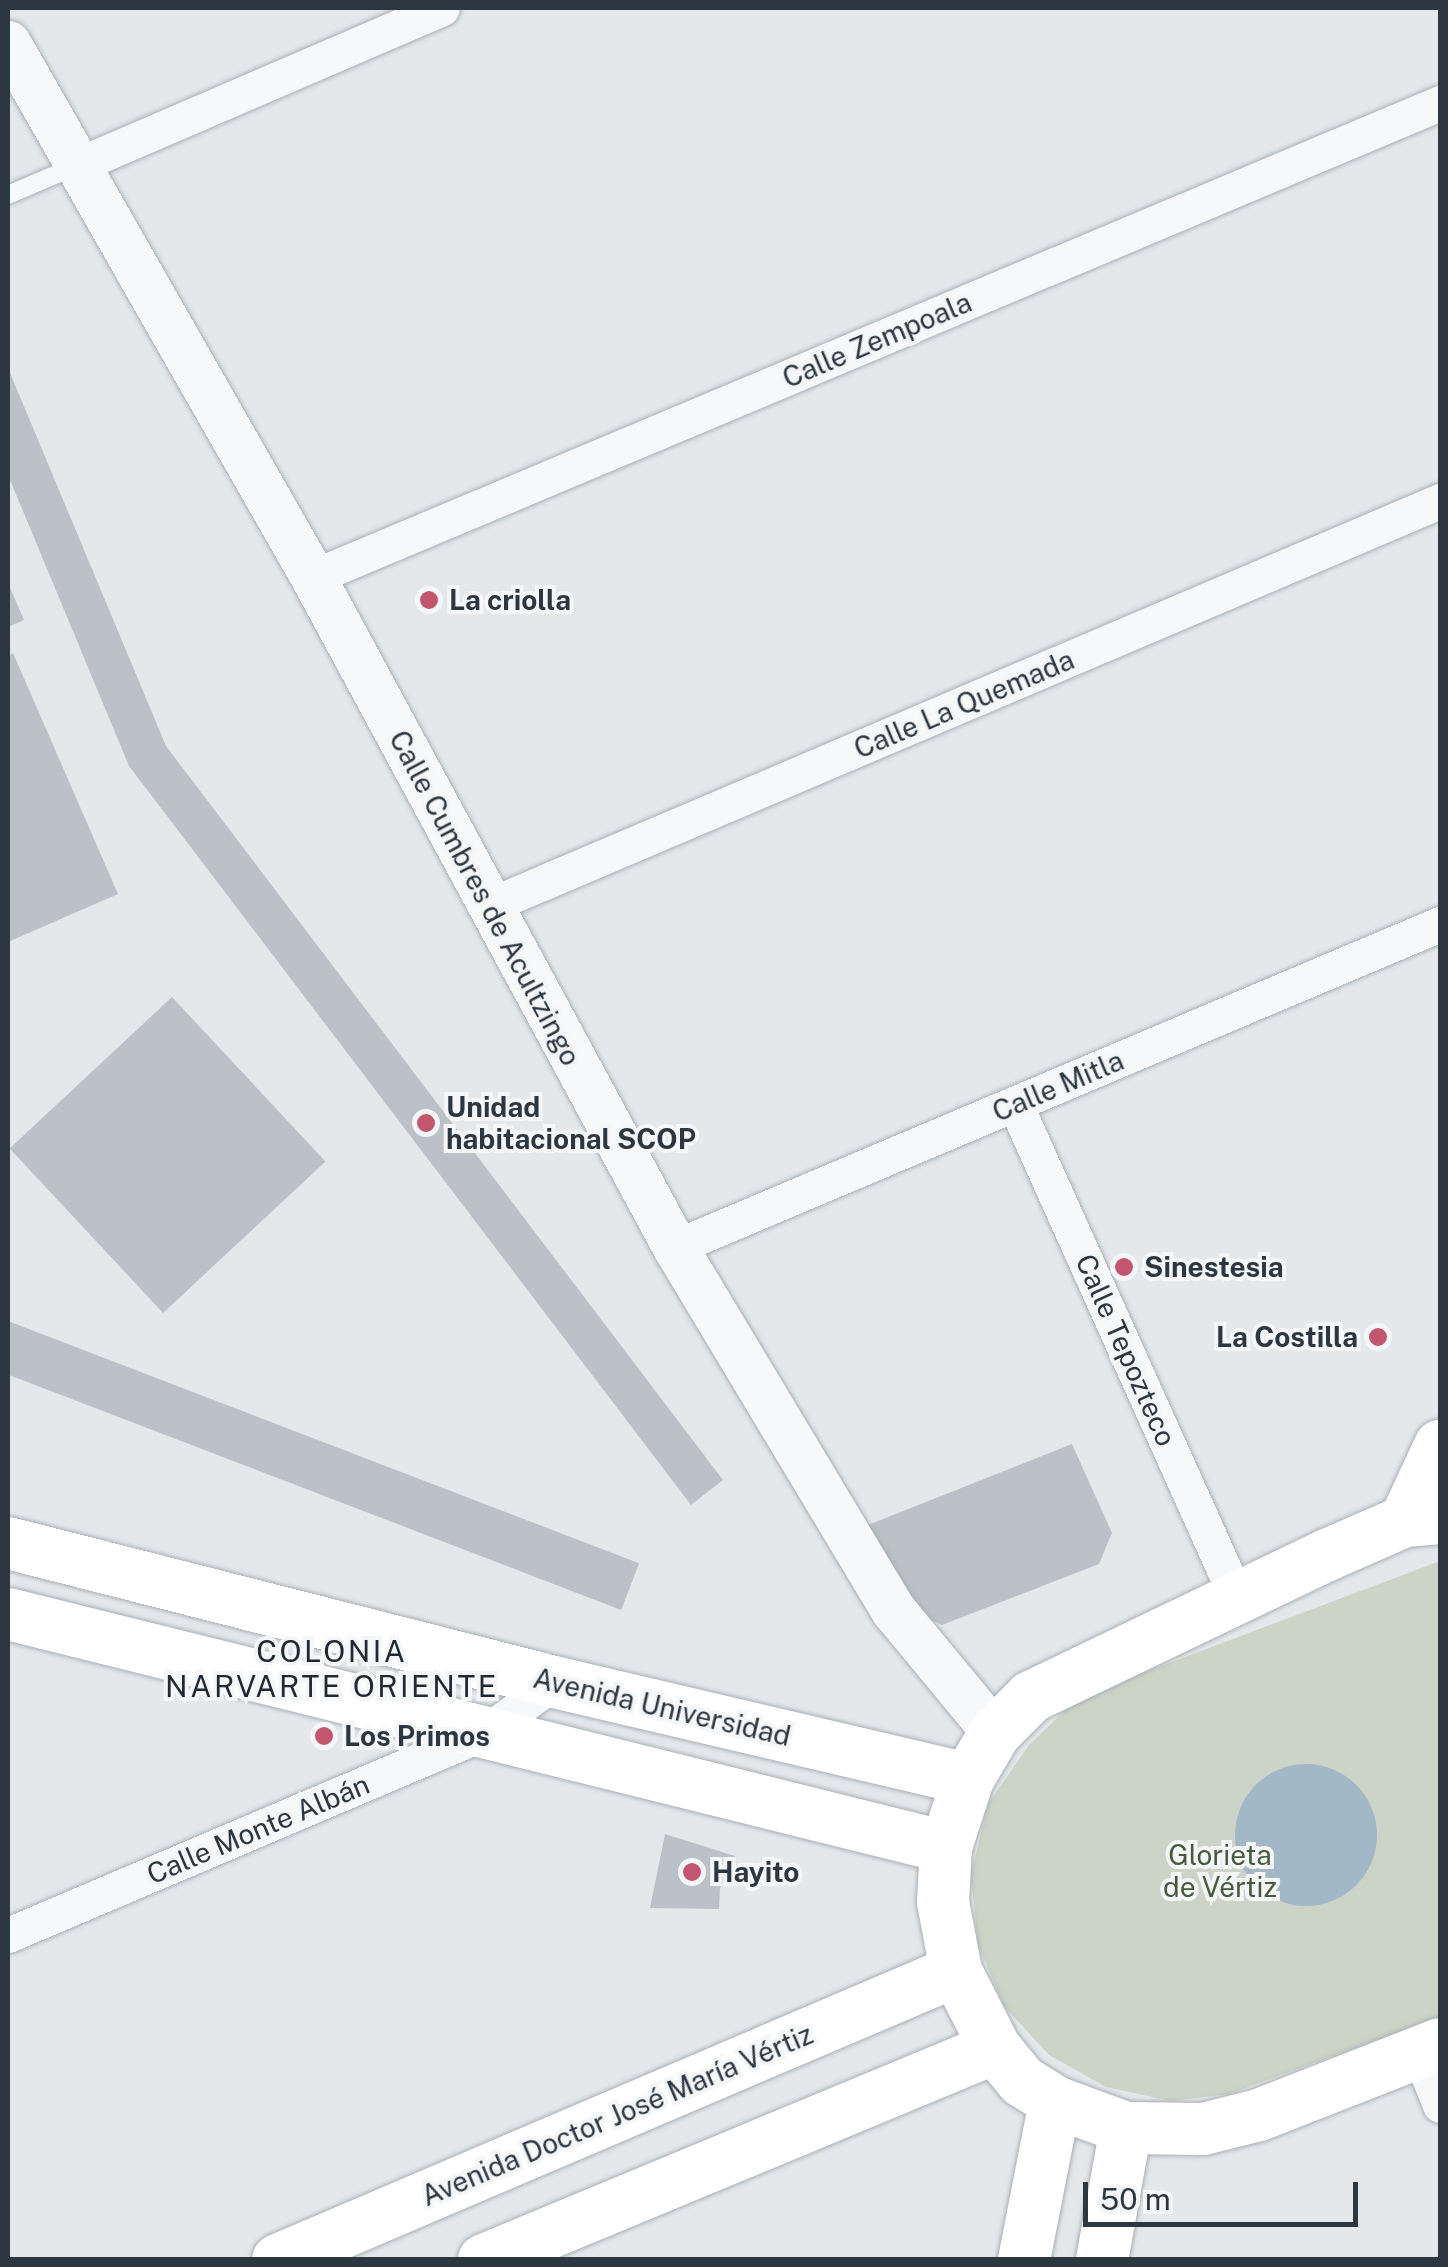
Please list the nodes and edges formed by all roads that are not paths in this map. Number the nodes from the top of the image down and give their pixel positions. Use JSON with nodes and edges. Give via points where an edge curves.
{"nodes":[{"id":1,"x":442,"y":8,"type":"edge"},
{"id":2,"x":8,"y":42,"type":"edge"},
{"id":3,"x":1440,"y":103,"type":"edge"},
{"id":4,"x":78,"y":165,"type":"junction"},
{"id":5,"x":8,"y":195,"type":"edge"},
{"id":6,"x":1440,"y":501,"type":"edge"},
{"id":7,"x":312,"y":577,"type":"junction"},
{"id":8,"x":488,"y":906,"type":"junction"},
{"id":9,"x":1440,"y":924,"type":"edge"},
{"id":10,"x":1016,"y":1104,"type":"junction"},
{"id":11,"x":675,"y":1247,"type":"junction"},
{"id":12,"x":1440,"y":1446,"type":"edge"},
{"id":13,"x":1423,"y":1519,"type":"edge"},
{"id":14,"x":8,"y":1542,"type":"edge"},
{"id":15,"x":132,"y":1574,"type":"junction"},
{"id":16,"x":1236,"y":1596,"type":"junction"},
{"id":17,"x":8,"y":1614,"type":"edge"},
{"id":18,"x":110,"y":1640,"type":"junction"},
{"id":19,"x":554,"y":1682,"type":"junction"},
{"id":20,"x":486,"y":1732,"type":"junction"},
{"id":21,"x":995,"y":1733,"type":"junction"},
{"id":22,"x":968,"y":1779,"type":"junction"},
{"id":23,"x":946,"y":1846,"type":"junction"},
{"id":24,"x":8,"y":1935,"type":"edge"},
{"id":25,"x":956,"y":1971,"type":"junction"},
{"id":26,"x":995,"y":2048,"type":"junction"},
{"id":27,"x":1430,"y":2048,"type":"edge"},
{"id":28,"x":1055,"y":2102,"type":"junction"},
{"id":29,"x":1440,"y":2105,"type":"edge"},
{"id":30,"x":1126,"y":2128,"type":"junction"},
{"id":31,"x":278,"y":2260,"type":"edge"},
{"id":32,"x":484,"y":2260,"type":"edge"},
{"id":33,"x":1024,"y":2260,"type":"edge"},
{"id":34,"x":1102,"y":2260,"type":"edge"}],
"edges":[{"from":1,"to":4,"type":"street"},
{"from":2,"to":4,"type":"street","name":"Calle Cumbres de Acultzingo"},
{"from":3,"to":7,"type":"street","name":"Calle Zempoala"},
{"from":4,"to":5,"type":"lane"},
{"from":4,"to":7,"type":"street","name":"Calle Cumbres de Acultzingo"},
{"from":6,"to":8,"type":"street","name":"Calle La Quemada"},
{"from":7,"to":8,"type":"street","name":"Calle Cumbres de Acultzingo"},
{"from":8,"to":11,"type":"street","name":"Calle Cumbres de Acultzingo"},
{"from":9,"to":10,"type":"street","name":"Calle Mitla"},
{"from":10,"to":11,"type":"street","name":"Calle Mitla"},
{"from":10,"to":16,"type":"street","name":"Calle Tepozteco"},
{"from":11,"to":21,"type":"street","name":"Calle Cumbres de Acultzingo","via":[[894,1610]]},
{"from":12,"to":13,"type":"main road"},
{"from":13,"to":16,"type":"main road"},
{"from":14,"to":15,"type":"main road","name":"Avenida Universidad"},
{"from":15,"to":18,"type":"main road"},
{"from":15,"to":19,"type":"main road","name":"Avenida Universidad"},
{"from":16,"to":21,"type":"main road","via":[[1065,1676]]},
{"from":17,"to":18,"type":"main road"},
{"from":18,"to":20,"type":"main road"},
{"from":19,"to":20,"type":"street","name":"Calle Monte Albán"},
{"from":19,"to":22,"type":"main road","name":"Avenida Universidad"},
{"from":20,"to":23,"type":"main road"},
{"from":20,"to":24,"type":"street","name":"Calle Monte Albán"},
{"from":21,"to":22,"type":"main road"},
{"from":22,"to":23,"type":"main road"},
{"from":23,"to":25,"type":"main road","via":[[942,1902]]},
{"from":25,"to":26,"type":"main road"},
{"from":25,"to":31,"type":"main road","name":"Avenida Doctor José María Vértiz"},
{"from":26,"to":28,"type":"main road","via":[[1022,2081]]},
{"from":26,"to":32,"type":"main road"},
{"from":27,"to":29,"type":"street"},
{"from":27,"to":30,"type":"main road","via":[[1258,2115],[1203,2128]]},
{"from":28,"to":30,"type":"main road"},
{"from":28,"to":33,"type":"main road"},
{"from":30,"to":34,"type":"main road"}]}
